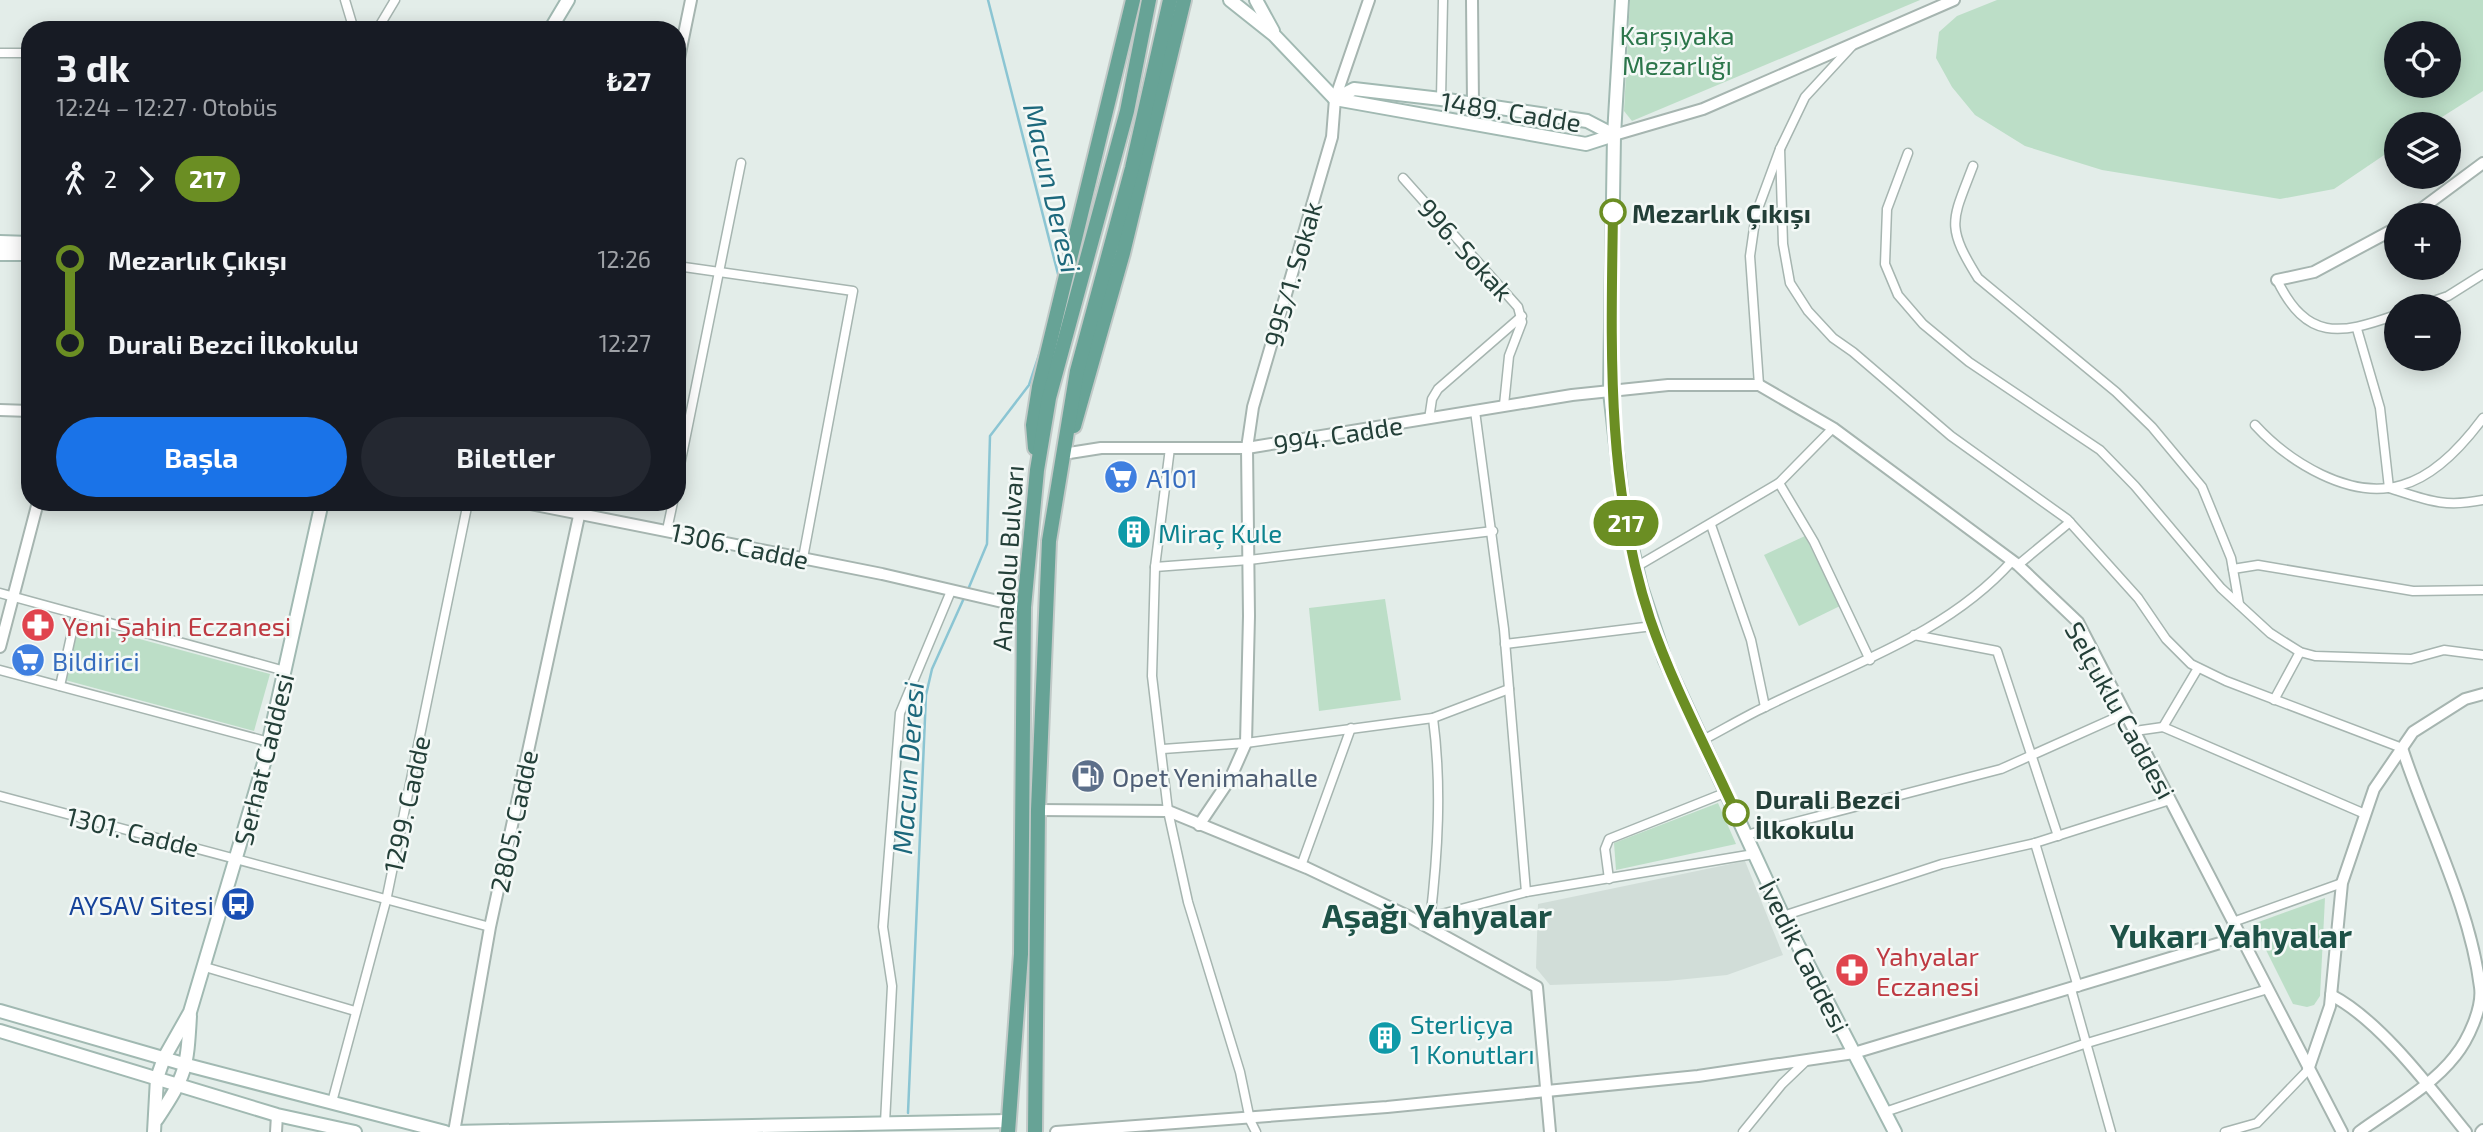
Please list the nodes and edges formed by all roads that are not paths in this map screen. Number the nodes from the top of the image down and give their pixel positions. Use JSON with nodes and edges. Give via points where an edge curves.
{"nodes":[{"id":1,"x":345,"y":0,"type":"edge"},
{"id":2,"x":395,"y":0,"type":"edge"},
{"id":3,"x":568,"y":0,"type":"edge"},
{"id":4,"x":691,"y":0,"type":"edge"},
{"id":5,"x":1133,"y":0,"type":"edge"},
{"id":6,"x":1149,"y":0,"type":"edge"},
{"id":7,"x":1230,"y":0,"type":"edge"},
{"id":8,"x":1255,"y":0,"type":"edge"},
{"id":9,"x":1369,"y":0,"type":"edge"},
{"id":10,"x":1443,"y":0,"type":"edge"},
{"id":11,"x":1472,"y":0,"type":"edge"},
{"id":12,"x":1622,"y":0,"type":"edge"},
{"id":13,"x":1954,"y":0,"type":"edge"},
{"id":14,"x":1175,"y":1,"type":"edge"},
{"id":15,"x":352,"y":21,"type":"edge"},
{"id":16,"x":382,"y":21,"type":"edge"},
{"id":17,"x":555,"y":21,"type":"edge"},
{"id":18,"x":686,"y":24,"type":"edge"},
{"id":19,"x":1274,"y":35,"type":"junction"},
{"id":20,"x":1857,"y":41,"type":"junction"},
{"id":21,"x":0,"y":53,"type":"edge"},
{"id":22,"x":21,"y":53,"type":"edge"},
{"id":23,"x":1335,"y":99,"type":"junction"},
{"id":24,"x":1441,"y":99,"type":"junction"},
{"id":25,"x":1473,"y":103,"type":"junction"},
{"id":26,"x":1471,"y":121,"type":"junction"},
{"id":27,"x":1614,"y":135,"type":"junction"},
{"id":28,"x":1780,"y":149,"type":"junction"},
{"id":29,"x":1908,"y":153,"type":"dead end"},
{"id":30,"x":741,"y":163,"type":"dead end"},
{"id":31,"x":2483,"y":163,"type":"edge"},
{"id":32,"x":1973,"y":166,"type":"dead end"},
{"id":33,"x":1403,"y":178,"type":"dead end"},
{"id":34,"x":2429,"y":203,"type":"edge"},
{"id":35,"x":2384,"y":235,"type":"edge"},
{"id":36,"x":0,"y":242,"type":"edge"},
{"id":37,"x":21,"y":243,"type":"edge"},
{"id":38,"x":0,"y":254,"type":"edge"},
{"id":39,"x":21,"y":254,"type":"edge"},
{"id":40,"x":686,"y":267,"type":"edge"},
{"id":41,"x":719,"y":272,"type":"junction"},
{"id":42,"x":2483,"y":274,"type":"edge"},
{"id":43,"x":2277,"y":280,"type":"joint"},
{"id":44,"x":2451,"y":294,"type":"edge"},
{"id":45,"x":1522,"y":316,"type":"junction"},
{"id":46,"x":2384,"y":319,"type":"edge"},
{"id":47,"x":2357,"y":329,"type":"junction"},
{"id":48,"x":1759,"y":385,"type":"junction"},
{"id":49,"x":1610,"y":392,"type":"junction"},
{"id":50,"x":1504,"y":405,"type":"junction"},
{"id":51,"x":0,"y":410,"type":"edge"},
{"id":52,"x":21,"y":411,"type":"edge"},
{"id":53,"x":1475,"y":411,"type":"junction"},
{"id":54,"x":2483,"y":418,"type":"edge"},
{"id":55,"x":1429,"y":419,"type":"junction"},
{"id":56,"x":2255,"y":425,"type":"dead end"},
{"id":57,"x":1833,"y":428,"type":"junction"},
{"id":58,"x":686,"y":435,"type":"edge"},
{"id":59,"x":1170,"y":448,"type":"junction"},
{"id":60,"x":1247,"y":449,"type":"junction"},
{"id":61,"x":1063,"y":454,"type":"junction"},
{"id":62,"x":1037,"y":470,"type":"junction"},
{"id":63,"x":1779,"y":484,"type":"junction"},
{"id":64,"x":2389,"y":488,"type":"junction"},
{"id":65,"x":2483,"y":499,"type":"edge"},
{"id":66,"x":36,"y":511,"type":"edge"},
{"id":67,"x":320,"y":511,"type":"edge"},
{"id":68,"x":466,"y":511,"type":"edge"},
{"id":69,"x":580,"y":511,"type":"edge"},
{"id":70,"x":596,"y":511,"type":"edge"},
{"id":71,"x":671,"y":511,"type":"edge"},
{"id":72,"x":2070,"y":522,"type":"junction"},
{"id":73,"x":1711,"y":525,"type":"junction"},
{"id":74,"x":667,"y":530,"type":"junction"},
{"id":75,"x":1493,"y":531,"type":"junction"},
{"id":76,"x":803,"y":558,"type":"junction"},
{"id":77,"x":1249,"y":560,"type":"junction"},
{"id":78,"x":2015,"y":563,"type":"junction"},
{"id":79,"x":1155,"y":567,"type":"junction"},
{"id":80,"x":1636,"y":567,"type":"junction"},
{"id":81,"x":2233,"y":569,"type":"junction"},
{"id":82,"x":2483,"y":590,"type":"edge"},
{"id":83,"x":955,"y":592,"type":"junction"},
{"id":84,"x":0,"y":593,"type":"edge"},
{"id":85,"x":14,"y":597,"type":"junction"},
{"id":86,"x":2239,"y":604,"type":"junction"},
{"id":87,"x":1024,"y":607,"type":"junction"},
{"id":88,"x":76,"y":614,"type":"junction"},
{"id":89,"x":1653,"y":626,"type":"junction"},
{"id":90,"x":1914,"y":635,"type":"junction"},
{"id":91,"x":1505,"y":644,"type":"junction"},
{"id":92,"x":0,"y":647,"type":"edge"},
{"id":93,"x":2300,"y":652,"type":"junction"},
{"id":94,"x":2483,"y":654,"type":"edge"},
{"id":95,"x":1870,"y":660,"type":"junction"},
{"id":96,"x":2198,"y":668,"type":"junction"},
{"id":97,"x":0,"y":670,"type":"edge"},
{"id":98,"x":285,"y":671,"type":"junction"},
{"id":99,"x":60,"y":686,"type":"junction"},
{"id":100,"x":1509,"y":689,"type":"junction"},
{"id":101,"x":2483,"y":694,"type":"edge"},
{"id":102,"x":2274,"y":700,"type":"junction"},
{"id":103,"x":1765,"y":707,"type":"junction"},
{"id":104,"x":2126,"y":713,"type":"junction"},
{"id":105,"x":1433,"y":718,"type":"junction"},
{"id":106,"x":2163,"y":727,"type":"junction"},
{"id":107,"x":1351,"y":728,"type":"junction"},
{"id":108,"x":2135,"y":731,"type":"junction"},
{"id":109,"x":1703,"y":740,"type":"junction"},
{"id":110,"x":269,"y":742,"type":"junction"},
{"id":111,"x":1246,"y":743,"type":"junction"},
{"id":112,"x":2402,"y":748,"type":"junction"},
{"id":113,"x":1163,"y":749,"type":"junction"},
{"id":114,"x":2031,"y":755,"type":"junction"},
{"id":115,"x":1727,"y":792,"type":"junction"},
{"id":116,"x":0,"y":796,"type":"edge"},
{"id":117,"x":2170,"y":800,"type":"junction"},
{"id":118,"x":1038,"y":810,"type":"junction"},
{"id":119,"x":1168,"y":811,"type":"junction"},
{"id":120,"x":2365,"y":814,"type":"junction"},
{"id":121,"x":1199,"y":825,"type":"junction"},
{"id":122,"x":1746,"y":835,"type":"junction"},
{"id":123,"x":2058,"y":836,"type":"junction"},
{"id":124,"x":2035,"y":843,"type":"junction"},
{"id":125,"x":1754,"y":854,"type":"junction"},
{"id":126,"x":238,"y":858,"type":"junction"},
{"id":127,"x":1301,"y":866,"type":"junction"},
{"id":128,"x":1609,"y":879,"type":"junction"},
{"id":129,"x":2342,"y":883,"type":"junction"},
{"id":130,"x":1526,"y":892,"type":"junction"},
{"id":131,"x":386,"y":901,"type":"junction"},
{"id":132,"x":1783,"y":916,"type":"junction"},
{"id":133,"x":1429,"y":922,"type":"junction"},
{"id":134,"x":2233,"y":922,"type":"junction"},
{"id":135,"x":490,"y":928,"type":"junction"},
{"id":136,"x":2240,"y":937,"type":"junction"},
{"id":137,"x":205,"y":967,"type":"junction"},
{"id":138,"x":2074,"y":988,"type":"junction"},
{"id":139,"x":2268,"y":989,"type":"junction"},
{"id":140,"x":2482,"y":990,"type":"edge"},
{"id":141,"x":2331,"y":995,"type":"junction"},
{"id":142,"x":0,"y":1011,"type":"edge"},
{"id":143,"x":355,"y":1011,"type":"junction"},
{"id":144,"x":190,"y":1012,"type":"junction"},
{"id":145,"x":0,"y":1031,"type":"edge"},
{"id":146,"x":2084,"y":1044,"type":"junction"},
{"id":147,"x":1854,"y":1053,"type":"junction"},
{"id":148,"x":164,"y":1058,"type":"junction"},
{"id":149,"x":1807,"y":1059,"type":"junction"},
{"id":150,"x":187,"y":1065,"type":"junction"},
{"id":151,"x":2308,"y":1070,"type":"junction"},
{"id":152,"x":157,"y":1078,"type":"junction"},
{"id":153,"x":2426,"y":1082,"type":"junction"},
{"id":154,"x":180,"y":1085,"type":"junction"},
{"id":155,"x":1547,"y":1091,"type":"junction"},
{"id":156,"x":332,"y":1102,"type":"junction"},
{"id":157,"x":1885,"y":1112,"type":"junction"},
{"id":158,"x":277,"y":1115,"type":"junction"},
{"id":159,"x":1250,"y":1120,"type":"junction"},
{"id":160,"x":885,"y":1123,"type":"junction"},
{"id":161,"x":2257,"y":1123,"type":"junction"},
{"id":162,"x":155,"y":1126,"type":"edge"},
{"id":163,"x":1008,"y":1127,"type":"edge"},
{"id":164,"x":276,"y":1132,"type":"edge"},
{"id":165,"x":355,"y":1132,"type":"edge"},
{"id":166,"x":445,"y":1132,"type":"edge"},
{"id":167,"x":454,"y":1132,"type":"edge"},
{"id":168,"x":1035,"y":1132,"type":"edge"},
{"id":169,"x":1056,"y":1132,"type":"edge"},
{"id":170,"x":1256,"y":1132,"type":"edge"},
{"id":171,"x":1550,"y":1132,"type":"edge"},
{"id":172,"x":1743,"y":1132,"type":"edge"},
{"id":173,"x":1895,"y":1132,"type":"edge"},
{"id":174,"x":2111,"y":1132,"type":"edge"},
{"id":175,"x":2225,"y":1132,"type":"edge"},
{"id":176,"x":2251,"y":1132,"type":"edge"},
{"id":177,"x":2342,"y":1132,"type":"edge"},
{"id":178,"x":2359,"y":1132,"type":"edge"},
{"id":179,"x":2466,"y":1132,"type":"edge"}],
"edges":[{"from":1,"to":15,"type":"street"},
{"from":2,"to":16,"type":"street"},
{"from":3,"to":17,"type":"main road"},
{"from":4,"to":18,"type":"street"},
{"from":5,"to":62,"type":"main road","via":[[1039,387],[1033,425]]},
{"from":6,"to":62,"type":"main road","name":"Anadolu Bulvarı","via":[[1127,111],[1049,398]]},
{"from":7,"to":19,"type":"main road"},
{"from":8,"to":19,"type":"main road"},
{"from":9,"to":23,"type":"street","name":"995/1. Sokak"},
{"from":10,"to":24,"type":"street"},
{"from":11,"to":25,"type":"street"},
{"from":12,"to":27,"type":"main road","name":"İvedik Caddesi"},
{"from":13,"to":20,"type":"street"},
{"from":14,"to":61,"type":"main road","name":"Anadolu Bulvarı","via":[[1077,372]]},
{"from":19,"to":23,"type":"main road"},
{"from":20,"to":27,"type":"street","via":[[1703,109]]},
{"from":20,"to":28,"type":"street","via":[[1805,97]]},
{"from":21,"to":22,"type":"street"},
{"from":23,"to":24,"type":"main road","name":"1489. Cadde","via":[[1354,89]]},
{"from":23,"to":26,"type":"main road","name":"1489. Cadde"},
{"from":23,"to":60,"type":"street","name":"995/1. Sokak","via":[[1332,137],[1253,407]]},
{"from":24,"to":25,"type":"main road","name":"1489. Cadde"},
{"from":25,"to":26,"type":"main road"},
{"from":25,"to":27,"type":"main road","name":"1489. Cadde","via":[[1587,121]]},
{"from":26,"to":27,"type":"main road","name":"1489. Cadde","via":[[1586,144]]},
{"from":27,"to":49,"type":"main road","name":"İvedik Caddesi"},
{"from":28,"to":48,"type":"street","via":[[1756,214],[1750,257]]},
{"from":28,"to":72,"type":"street","via":[[1783,244],[1790,283],[1808,311],[1832,338],[1951,436]]},
{"from":29,"to":86,"type":"street","via":[[1886,209],[1885,264],[1898,295],[1923,324],[1969,362],[2100,450]]},
{"from":30,"to":41,"type":"street"},
{"from":31,"to":34,"type":"street"},
{"from":32,"to":81,"type":"street","via":[[1952,221],[1963,254],[1978,278],[2106,383],[2152,427],[2202,487]]},
{"from":33,"to":45,"type":"street","name":"996. Sokak"},
{"from":35,"to":43,"type":"street","via":[[2314,272]]},
{"from":36,"to":37,"type":"main road"},
{"from":38,"to":39,"type":"main road"},
{"from":40,"to":41,"type":"street"},
{"from":41,"to":58,"type":"street"},
{"from":41,"to":76,"type":"street","via":[[853,292]]},
{"from":42,"to":44,"type":"street"},
{"from":43,"to":47,"type":"street","via":[[2301,316],[2319,328]]},
{"from":45,"to":50,"type":"street","name":"996. Sokak","via":[[1508,356]]},
{"from":45,"to":55,"type":"street","via":[[1438,389]]},
{"from":46,"to":47,"type":"street"},
{"from":47,"to":64,"type":"street","via":[[2380,408]]},
{"from":48,"to":49,"type":"street","name":"Selçuklu Caddesi","via":[[1712,383]]},
{"from":48,"to":57,"type":"street","name":"Selçuklu Caddesi"},
{"from":49,"to":50,"type":"street","name":"994. Cadde"},
{"from":49,"to":80,"type":"main road","name":"İvedik Caddesi","via":[[1618,477]]},
{"from":50,"to":53,"type":"street","name":"994. Cadde"},
{"from":51,"to":52,"type":"street"},
{"from":53,"to":55,"type":"street","name":"994. Cadde"},
{"from":53,"to":75,"type":"street"},
{"from":54,"to":64,"type":"street","via":[[2427,474]]},
{"from":55,"to":60,"type":"street","name":"994. Cadde"},
{"from":56,"to":64,"type":"street","via":[[2279,448],[2318,472]]},
{"from":57,"to":63,"type":"street"},
{"from":57,"to":78,"type":"street","name":"Selçuklu Caddesi"},
{"from":59,"to":60,"type":"street","name":"994. Cadde"},
{"from":59,"to":61,"type":"street","name":"994. Cadde","via":[[1101,448]]},
{"from":59,"to":79,"type":"street"},
{"from":60,"to":77,"type":"street","name":"995/1. Sokak"},
{"from":61,"to":118,"type":"main road","name":"Anadolu Bulvarı","via":[[1049,541]]},
{"from":62,"to":87,"type":"main road","name":"Anadolu Bulvarı"},
{"from":63,"to":73,"type":"street"},
{"from":63,"to":95,"type":"street","via":[[1814,542]]},
{"from":64,"to":65,"type":"street","via":[[2433,503],[2456,505]]},
{"from":66,"to":85,"type":"street"},
{"from":67,"to":98,"type":"main road","name":"Serhat Caddesi"},
{"from":68,"to":131,"type":"street","name":"1299. Cadde"},
{"from":69,"to":135,"type":"street","name":"2805. Cadde"},
{"from":70,"to":74,"type":"street","name":"1306. Cadde"},
{"from":71,"to":74,"type":"street"},
{"from":72,"to":78,"type":"street"},
{"from":72,"to":96,"type":"street","via":[[2138,598],[2166,639]]},
{"from":73,"to":80,"type":"street"},
{"from":73,"to":103,"type":"street","via":[[1751,640]]},
{"from":74,"to":76,"type":"street","name":"1306. Cadde"},
{"from":75,"to":77,"type":"street"},
{"from":75,"to":91,"type":"street"},
{"from":76,"to":83,"type":"street","name":"1306. Cadde"},
{"from":77,"to":79,"type":"street"},
{"from":77,"to":111,"type":"street","name":"995/1. Sokak"},
{"from":78,"to":90,"type":"street","via":[[1985,591]]},
{"from":78,"to":104,"type":"street","name":"Selçuklu Caddesi","via":[[2078,622]]},
{"from":79,"to":113,"type":"street","via":[[1152,676]]},
{"from":80,"to":89,"type":"main road","name":"İvedik Caddesi"},
{"from":81,"to":82,"type":"street","via":[[2258,565],[2413,591]]},
{"from":81,"to":86,"type":"street"},
{"from":83,"to":87,"type":"street","name":"1306. Cadde"},
{"from":83,"to":160,"type":"street","via":[[900,713],[883,927],[892,986]]},
{"from":84,"to":85,"type":"street"},
{"from":85,"to":88,"type":"street"},
{"from":85,"to":92,"type":"street"},
{"from":86,"to":93,"type":"street"},
{"from":87,"to":163,"type":"main road","name":"Anadolu Bulvarı","via":[[1021,954]]},
{"from":88,"to":98,"type":"street"},
{"from":88,"to":99,"type":"street"},
{"from":89,"to":91,"type":"street"},
{"from":89,"to":109,"type":"main road","name":"İvedik Caddesi"},
{"from":90,"to":95,"type":"street"},
{"from":90,"to":114,"type":"street","via":[[1997,651]]},
{"from":91,"to":100,"type":"street"},
{"from":93,"to":94,"type":"street","via":[[2359,659],[2411,659],[2444,650]]},
{"from":93,"to":102,"type":"street"},
{"from":95,"to":103,"type":"street"},
{"from":96,"to":102,"type":"street"},
{"from":96,"to":106,"type":"street"},
{"from":97,"to":99,"type":"street"},
{"from":98,"to":110,"type":"main road","name":"Serhat Caddesi"},
{"from":99,"to":110,"type":"street"},
{"from":100,"to":105,"type":"street"},
{"from":100,"to":130,"type":"street"},
{"from":101,"to":112,"type":"street","via":[[2465,699],[2413,732]]},
{"from":102,"to":112,"type":"street"},
{"from":103,"to":109,"type":"street"},
{"from":104,"to":108,"type":"street","name":"Selçuklu Caddesi"},
{"from":104,"to":114,"type":"street"},
{"from":105,"to":107,"type":"street"},
{"from":105,"to":133,"type":"street","via":[[1438,852]]},
{"from":106,"to":108,"type":"street"},
{"from":106,"to":120,"type":"street"},
{"from":107,"to":111,"type":"street"},
{"from":107,"to":127,"type":"street"},
{"from":108,"to":117,"type":"street","name":"Selçuklu Caddesi"},
{"from":109,"to":115,"type":"main road","name":"İvedik Caddesi"},
{"from":110,"to":126,"type":"main road","name":"Serhat Caddesi"},
{"from":111,"to":113,"type":"street"},
{"from":111,"to":121,"type":"street","via":[[1230,779]]},
{"from":112,"to":120,"type":"street","via":[[2374,789]]},
{"from":112,"to":140,"type":"street","via":[[2464,923]]},
{"from":113,"to":119,"type":"street"},
{"from":114,"to":122,"type":"street","via":[[2000,769]]},
{"from":114,"to":123,"type":"street"},
{"from":115,"to":122,"type":"main road","name":"İvedik Caddesi"},
{"from":115,"to":128,"type":"street","via":[[1609,839],[1605,849]]},
{"from":116,"to":126,"type":"street","name":"1301. Cadde"},
{"from":117,"to":123,"type":"street"},
{"from":117,"to":134,"type":"street","name":"Selçuklu Caddesi"},
{"from":118,"to":119,"type":"street"},
{"from":118,"to":168,"type":"main road","name":"Anadolu Bulvarı"},
{"from":119,"to":121,"type":"street"},
{"from":119,"to":159,"type":"street","via":[[1188,902],[1240,1072]]},
{"from":120,"to":129,"type":"street"},
{"from":121,"to":127,"type":"street"},
{"from":122,"to":125,"type":"main road","name":"İvedik Caddesi"},
{"from":123,"to":124,"type":"street"},
{"from":124,"to":132,"type":"street","via":[[1942,864]]},
{"from":124,"to":138,"type":"street"},
{"from":125,"to":128,"type":"street"},
{"from":125,"to":132,"type":"main road","name":"İvedik Caddesi"},
{"from":126,"to":131,"type":"street","name":"1301. Cadde"},
{"from":126,"to":137,"type":"main road","name":"Serhat Caddesi"},
{"from":127,"to":133,"type":"street"},
{"from":128,"to":130,"type":"street"},
{"from":129,"to":134,"type":"street"},
{"from":129,"to":141,"type":"street"},
{"from":130,"to":133,"type":"street"},
{"from":131,"to":135,"type":"street","name":"1301. Cadde"},
{"from":131,"to":143,"type":"street","name":"1299. Cadde"},
{"from":132,"to":147,"type":"main road","name":"İvedik Caddesi"},
{"from":133,"to":155,"type":"street","via":[[1537,987]]},
{"from":134,"to":136,"type":"street","name":"Selçuklu Caddesi"},
{"from":135,"to":167,"type":"street","name":"2805. Cadde"},
{"from":136,"to":138,"type":"street"},
{"from":136,"to":139,"type":"street","name":"Selçuklu Caddesi"},
{"from":137,"to":143,"type":"street"},
{"from":137,"to":144,"type":"main road","name":"Serhat Caddesi"},
{"from":138,"to":146,"type":"street"},
{"from":138,"to":147,"type":"street"},
{"from":139,"to":146,"type":"street"},
{"from":139,"to":151,"type":"street","name":"Selçuklu Caddesi"},
{"from":140,"to":153,"type":"street","via":[[2472,1027],[2456,1055]]},
{"from":141,"to":151,"type":"street"},
{"from":141,"to":153,"type":"street","via":[[2353,1006]]},
{"from":142,"to":148,"type":"main road"},
{"from":143,"to":156,"type":"street","name":"1299. Cadde"},
{"from":144,"to":148,"type":"main road","name":"Serhat Caddesi"},
{"from":144,"to":150,"type":"main road","name":"Serhat Caddesi"},
{"from":145,"to":152,"type":"main road"},
{"from":146,"to":157,"type":"street"},
{"from":146,"to":174,"type":"street"},
{"from":147,"to":149,"type":"street"},
{"from":147,"to":157,"type":"main road","name":"İvedik Caddesi"},
{"from":148,"to":150,"type":"main road"},
{"from":148,"to":152,"type":"main road","name":"Serhat Caddesi"},
{"from":149,"to":155,"type":"street","via":[[1698,1076]]},
{"from":149,"to":172,"type":"street"},
{"from":150,"to":154,"type":"main road","name":"Serhat Caddesi"},
{"from":150,"to":156,"type":"main road"},
{"from":151,"to":161,"type":"street"},
{"from":151,"to":177,"type":"street","name":"Selçuklu Caddesi"},
{"from":152,"to":154,"type":"main road"},
{"from":152,"to":162,"type":"main road","name":"Serhat Caddesi"},
{"from":153,"to":178,"type":"street"},
{"from":153,"to":179,"type":"street"},
{"from":154,"to":158,"type":"main road"},
{"from":154,"to":162,"type":"main road","name":"Serhat Caddesi"},
{"from":155,"to":159,"type":"street"},
{"from":155,"to":171,"type":"street"},
{"from":156,"to":166,"type":"main road"},
{"from":157,"to":173,"type":"main road","name":"İvedik Caddesi"},
{"from":158,"to":164,"type":"street"},
{"from":158,"to":165,"type":"main road"},
{"from":159,"to":169,"type":"street"},
{"from":159,"to":170,"type":"street"},
{"from":160,"to":163,"type":"main road"},
{"from":160,"to":167,"type":"main road"},
{"from":161,"to":175,"type":"street"},
{"from":161,"to":176,"type":"street"}]}
